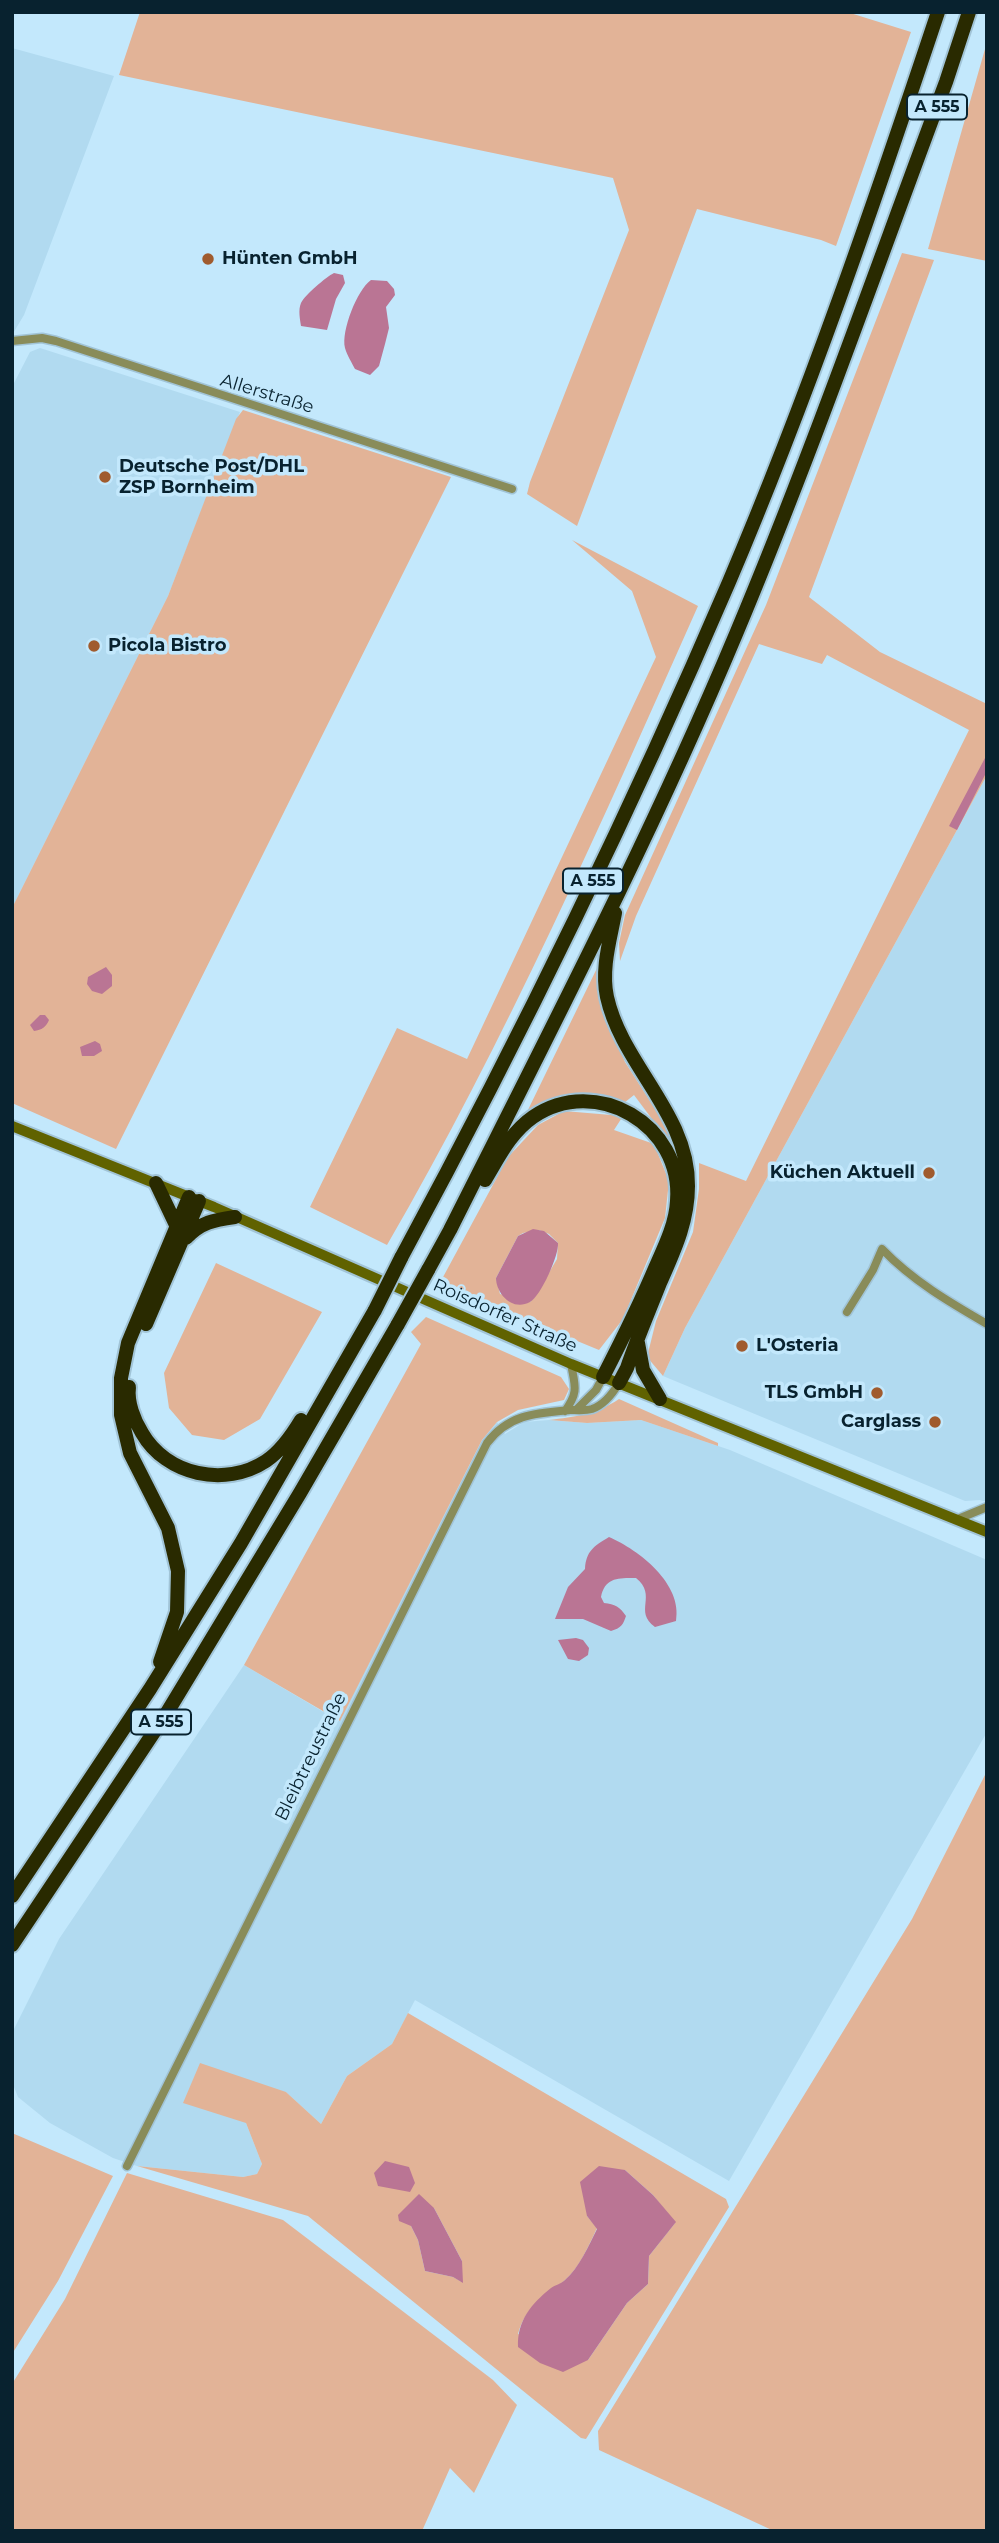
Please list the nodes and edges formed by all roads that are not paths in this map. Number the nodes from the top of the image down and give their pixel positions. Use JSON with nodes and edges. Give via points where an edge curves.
{"nodes":[{"id":1,"x":938,"y":12,"type":"edge"},
{"id":2,"x":969,"y":12,"type":"edge"},
{"id":3,"x":12,"y":341,"type":"edge"},
{"id":4,"x":512,"y":489,"type":"dead end"},
{"id":5,"x":618,"y":894,"type":"junction"},
{"id":6,"x":12,"y":1126,"type":"edge"},
{"id":7,"x":156,"y":1183,"type":"junction"},
{"id":8,"x":194,"y":1199,"type":"junction"},
{"id":9,"x":235,"y":1217,"type":"junction"},
{"id":10,"x":176,"y":1225,"type":"junction"},
{"id":11,"x":450,"y":1230,"type":"junction"},
{"id":12,"x":183,"y":1242,"type":"junction"},
{"id":13,"x":847,"y":1312,"type":"dead end"},
{"id":14,"x":987,"y":1324,"type":"edge"},
{"id":15,"x":638,"y":1337,"type":"junction"},
{"id":16,"x":571,"y":1364,"type":"junction"},
{"id":17,"x":603,"y":1377,"type":"junction"},
{"id":18,"x":335,"y":1378,"type":"junction"},
{"id":19,"x":618,"y":1383,"type":"junction"},
{"id":20,"x":660,"y":1399,"type":"junction"},
{"id":21,"x":576,"y":1410,"type":"junction"},
{"id":22,"x":565,"y":1411,"type":"junction"},
{"id":23,"x":987,"y":1507,"type":"edge"},
{"id":24,"x":958,"y":1519,"type":"junction"},
{"id":25,"x":987,"y":1532,"type":"edge"},
{"id":26,"x":150,"y":1689,"type":"junction"},
{"id":27,"x":12,"y":1896,"type":"edge"},
{"id":28,"x":12,"y":1945,"type":"edge"},
{"id":29,"x":127,"y":2166,"type":"dead end"}],
"edges":[{"from":1,"to":18,"type":"highway","number":"A 555","bridge":true,"via":[[877,194],[729,583],[519,1036]]},
{"from":2,"to":5,"type":"highway","number":"A 555","via":[[753,591]]},
{"from":3,"to":4,"type":"street","name":"Allerstraße","via":[[56,341]]},
{"from":5,"to":11,"type":"highway","number":"A 555"},
{"from":5,"to":15,"type":"highway","via":[[605,964],[606,995],[621,1037],[681,1141],[688,1186],[684,1225]]},
{"from":6,"to":7,"type":"main road","name":"Roisdorfer Straße"},
{"from":7,"to":8,"type":"main road","name":"Roisdorfer Straße"},
{"from":7,"to":10,"type":"highway"},
{"from":8,"to":9,"type":"main road","name":"Roisdorfer Straße"},
{"from":8,"to":10,"type":"highway"},
{"from":8,"to":12,"type":"highway"},
{"from":9,"to":12,"type":"highway","via":[[209,1221]]},
{"from":9,"to":16,"type":"main road","name":"Roisdorfer Straße"},
{"from":10,"to":26,"type":"highway","via":[[128,1343],[121,1378],[121,1415],[130,1453],[168,1528],[178,1572],[177,1612]]},
{"from":11,"to":17,"type":"highway","via":[[477,1195],[507,1141],[544,1111],[576,1102],[610,1104],[651,1128],[674,1167],[675,1216],[632,1323]]},
{"from":11,"to":28,"type":"highway","number":"A 555","bridge":true,"via":[[300,1493],[168,1711]]},
{"from":12,"to":18,"type":"highway","via":[[132,1357],[128,1395],[149,1446],[189,1472],[217,1475],[242,1471],[265,1462],[282,1447]]},
{"from":13,"to":14,"type":"street","via":[[882,1249],[935,1294]]},
{"from":15,"to":19,"type":"highway"},
{"from":15,"to":20,"type":"highway","via":[[643,1370]]},
{"from":16,"to":17,"type":"main road","name":"Roisdorfer Straße"},
{"from":16,"to":22,"type":"street","via":[[575,1398]]},
{"from":17,"to":19,"type":"main road","name":"Roisdorfer Straße"},
{"from":17,"to":21,"type":"street","via":[[597,1390]]},
{"from":18,"to":26,"type":"highway","number":"A 555","via":[[241,1543]]},
{"from":19,"to":20,"type":"main road","name":"Roisdorfer Straße"},
{"from":19,"to":21,"type":"street","name":"Bleibtreustraße","via":[[592,1409]]},
{"from":20,"to":24,"type":"main road","name":"Roisdorfer Straße"},
{"from":21,"to":22,"type":"street","name":"Bleibtreustraße"},
{"from":22,"to":29,"type":"street","name":"Bleibtreustraße","via":[[528,1414],[509,1422],[487,1443]]},
{"from":23,"to":24,"type":"street"},
{"from":24,"to":25,"type":"main road","name":"Roisdorfer Straße"},
{"from":26,"to":27,"type":"highway","number":"A 555"}]}
